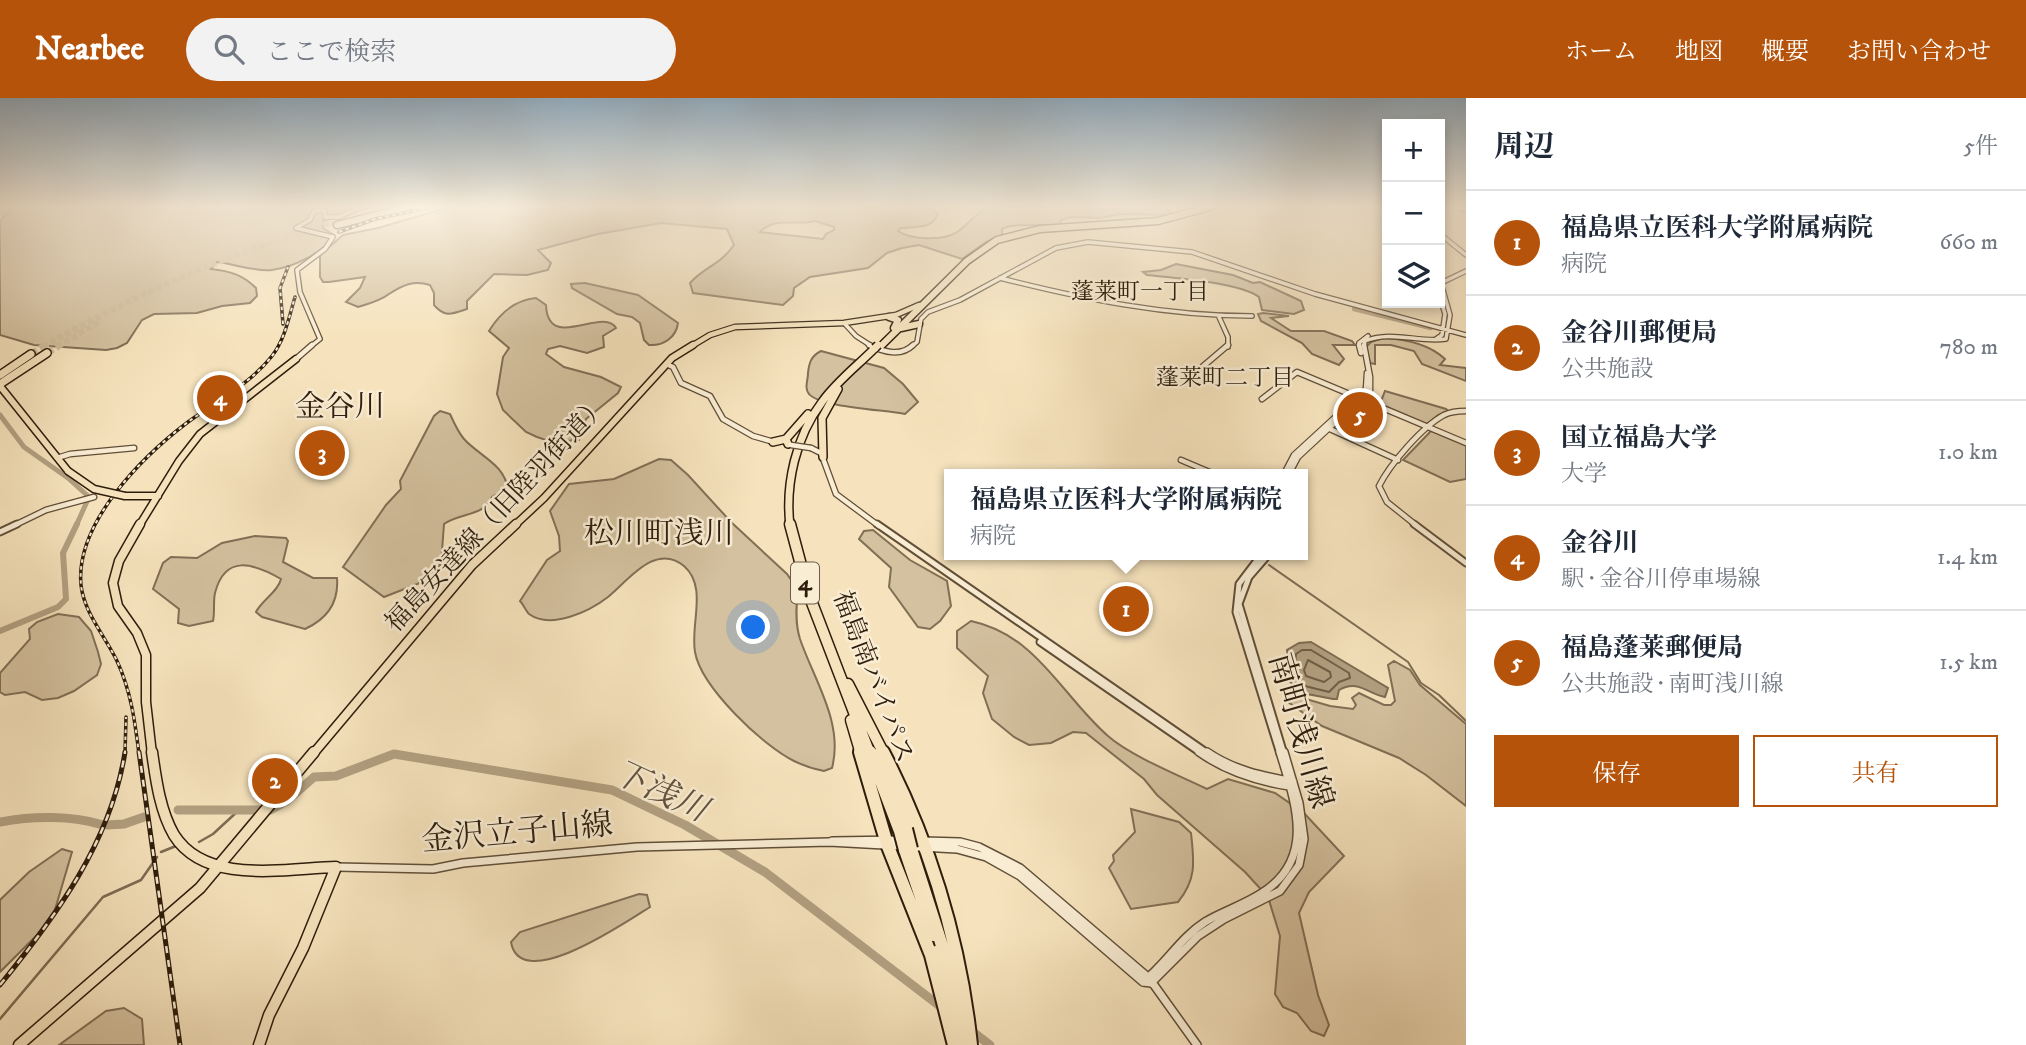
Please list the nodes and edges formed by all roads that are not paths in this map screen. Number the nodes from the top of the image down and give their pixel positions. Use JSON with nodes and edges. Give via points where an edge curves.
{"nodes":[{"id":1,"x":321,"y":251,"type":"edge"},
{"id":2,"x":979,"y":251,"type":"edge"},
{"id":3,"x":1050,"y":251,"type":"edge"},
{"id":4,"x":1186,"y":251,"type":"edge"},
{"id":5,"x":1466,"y":269,"type":"edge"},
{"id":6,"x":1445,"y":277,"type":"edge"},
{"id":7,"x":1000,"y":278,"type":"junction"},
{"id":8,"x":918,"y":307,"type":"junction"},
{"id":9,"x":1443,"y":308,"type":"edge"},
{"id":10,"x":1252,"y":316,"type":"dead end"},
{"id":11,"x":889,"y":317,"type":"junction"},
{"id":12,"x":1219,"y":317,"type":"junction"},
{"id":13,"x":844,"y":323,"type":"junction"},
{"id":14,"x":916,"y":326,"type":"junction"},
{"id":15,"x":1446,"y":330,"type":"junction"},
{"id":16,"x":894,"y":331,"type":"junction"},
{"id":17,"x":1466,"y":335,"type":"edge"},
{"id":18,"x":47,"y":352,"type":"tunnel mouth"},
{"id":19,"x":32,"y":354,"type":"tunnel mouth"},
{"id":20,"x":296,"y":359,"type":"joint"},
{"id":21,"x":666,"y":364,"type":"junction"},
{"id":22,"x":0,"y":374,"type":"edge"},
{"id":23,"x":1194,"y":374,"type":"dead end"},
{"id":24,"x":840,"y":384,"type":"junction"},
{"id":25,"x":1,"y":386,"type":"edge"},
{"id":26,"x":1360,"y":398,"type":"junction"},
{"id":27,"x":1262,"y":399,"type":"dead end"},
{"id":28,"x":1466,"y":411,"type":"edge"},
{"id":29,"x":1430,"y":428,"type":"junction"},
{"id":30,"x":1330,"y":429,"type":"junction"},
{"id":31,"x":820,"y":433,"type":"junction"},
{"id":32,"x":773,"y":442,"type":"joint"},
{"id":33,"x":788,"y":443,"type":"junction"},
{"id":34,"x":1466,"y":443,"type":"edge"},
{"id":35,"x":134,"y":449,"type":"dead end"},
{"id":36,"x":812,"y":449,"type":"junction"},
{"id":37,"x":823,"y":457,"type":"junction"},
{"id":38,"x":57,"y":458,"type":"junction"},
{"id":39,"x":1181,"y":460,"type":"dead end"},
{"id":40,"x":1398,"y":460,"type":"junction"},
{"id":41,"x":1202,"y":469,"type":"edge"},
{"id":42,"x":1289,"y":469,"type":"edge"},
{"id":43,"x":1290,"y":469,"type":"edge"},
{"id":44,"x":158,"y":496,"type":"junction"},
{"id":45,"x":91,"y":498,"type":"dead end"},
{"id":46,"x":0,"y":532,"type":"edge"},
{"id":47,"x":1256,"y":560,"type":"edge"},
{"id":48,"x":1263,"y":560,"type":"edge"},
{"id":49,"x":1466,"y":562,"type":"edge"},
{"id":50,"x":833,"y":660,"type":"junction"},
{"id":51,"x":842,"y":670,"type":"junction"},
{"id":52,"x":1291,"y":784,"type":"junction"},
{"id":53,"x":903,"y":830,"type":"junction"},
{"id":54,"x":886,"y":842,"type":"junction"},
{"id":55,"x":925,"y":844,"type":"junction"},
{"id":56,"x":218,"y":866,"type":"junction"},
{"id":57,"x":336,"y":867,"type":"junction"},
{"id":58,"x":1147,"y":981,"type":"junction"},
{"id":59,"x":952,"y":996,"type":"junction"},
{"id":60,"x":960,"y":1040,"type":"edge"},
{"id":61,"x":19,"y":1045,"type":"edge"},
{"id":62,"x":259,"y":1045,"type":"edge"},
{"id":63,"x":1197,"y":1045,"type":"edge"}],
"edges":[{"from":1,"to":20,"type":"street","via":[[297,270],[320,339]]},
{"from":2,"to":8,"type":"highway","name":"福島南バイパス","number":"4"},
{"from":3,"to":7,"type":"street"},
{"from":4,"to":15,"type":"street"},
{"from":5,"to":6,"type":"street"},
{"from":5,"to":15,"type":"street","via":[[1441,284],[1450,314]]},
{"from":7,"to":12,"type":"street","via":[[1072,296]]},
{"from":7,"to":14,"type":"street","via":[[928,312]]},
{"from":8,"to":11,"type":"main road","name":"福島安達線（旧陸羽街道）"},
{"from":8,"to":14,"type":"highway","via":[[912,319]]},
{"from":8,"to":16,"type":"highway","name":"福島南バイパス","number":"4"},
{"from":9,"to":15,"type":"street"},
{"from":10,"to":12,"type":"street"},
{"from":11,"to":13,"type":"main road","name":"福島安達線（旧陸羽街道）"},
{"from":11,"to":16,"type":"highway","via":[[898,320]]},
{"from":12,"to":23,"type":"street","via":[[1228,348]]},
{"from":13,"to":14,"type":"street","via":[[860,341],[894,352],[914,347]]},
{"from":13,"to":21,"type":"main road","name":"福島安達線（旧陸羽街道）","via":[[730,328],[705,338]]},
{"from":14,"to":16,"type":"highway"},
{"from":15,"to":17,"type":"street"},
{"from":15,"to":26,"type":"street","via":[[1446,339],[1439,341],[1389,336],[1365,341],[1372,382]]},
{"from":16,"to":24,"type":"highway","name":"福島南バイパス","number":"4"},
{"from":18,"to":25,"type":"highway"},
{"from":19,"to":22,"type":"highway"},
{"from":20,"to":44,"type":"main road","via":[[219,418],[190,447]]},
{"from":21,"to":32,"type":"street","via":[[673,367],[681,383],[710,396],[723,419]]},
{"from":21,"to":56,"type":"main road","name":"福島安達線（旧陸羽街道）","via":[[544,498],[463,574]]},
{"from":24,"to":31,"type":"highway","via":[[823,414]]},
{"from":24,"to":33,"type":"highway"},
{"from":24,"to":50,"type":"highway","name":"福島南バイパス","number":"4","via":[[810,419],[796,453],[788,493],[797,556]]},
{"from":24,"to":51,"type":"highway","name":"福島南バイパス","number":"4","via":[[805,438],[793,498],[800,556]]},
{"from":25,"to":38,"type":"main road"},
{"from":26,"to":27,"type":"street","via":[[1297,372]]},
{"from":26,"to":29,"type":"street"},
{"from":26,"to":30,"type":"street"},
{"from":26,"to":42,"type":"street","via":[[1294,455]]},
{"from":28,"to":29,"type":"street","via":[[1443,416]]},
{"from":29,"to":34,"type":"street"},
{"from":29,"to":40,"type":"street"},
{"from":30,"to":40,"type":"street"},
{"from":30,"to":43,"type":"street"},
{"from":31,"to":36,"type":"highway","via":[[821,443]]},
{"from":31,"to":37,"type":"highway"},
{"from":32,"to":33,"type":"highway"},
{"from":33,"to":36,"type":"street","bridge":true},
{"from":35,"to":38,"type":"street"},
{"from":36,"to":37,"type":"street"},
{"from":37,"to":52,"type":"street","via":[[832,491],[841,499],[1212,761],[1260,781]]},
{"from":38,"to":44,"type":"main road","bridge":true,"via":[[92,489],[108,495]]},
{"from":39,"to":41,"type":"street"},
{"from":40,"to":49,"type":"street","via":[[1379,483],[1385,498]]},
{"from":44,"to":56,"type":"main road","via":[[119,561],[113,596],[145,651],[146,708],[171,830],[184,847]]},
{"from":45,"to":46,"type":"street","via":[[46,510]]},
{"from":47,"to":52,"type":"street","name":"南町浅川線","via":[[1245,571],[1235,603]]},
{"from":48,"to":52,"type":"street","name":"南町浅川線","via":[[1249,575],[1239,604]]},
{"from":50,"to":53,"type":"highway","name":"福島南バイパス","number":"4"},
{"from":50,"to":54,"type":"highway"},
{"from":51,"to":53,"type":"highway","name":"福島南バイパス","number":"4"},
{"from":51,"to":55,"type":"highway"},
{"from":52,"to":58,"type":"street","name":"南町浅川線","via":[[1304,839],[1299,865],[1289,881],[1280,891],[1198,936]]},
{"from":53,"to":59,"type":"highway","name":"福島南バイパス","number":"4","bridge":true,"via":[[938,930]]},
{"from":54,"to":55,"type":"street","name":"金沢立子山線"},
{"from":54,"to":57,"type":"street","name":"金沢立子山線","via":[[637,847],[433,869]]},
{"from":54,"to":59,"type":"highway"},
{"from":55,"to":58,"type":"street","name":"金沢立子山線","via":[[970,852],[1002,865]]},
{"from":55,"to":59,"type":"highway","via":[[949,921]]},
{"from":56,"to":57,"type":"main road"},
{"from":56,"to":61,"type":"main road","name":"福島安達線（旧陸羽街道）","via":[[182,904]]},
{"from":57,"to":62,"type":"main road"},
{"from":58,"to":63,"type":"street","name":"金沢立子山線"},
{"from":59,"to":60,"type":"highway"},
{"from":59,"to":60,"type":"highway","name":"福島南バイパス","number":"4"}]}
